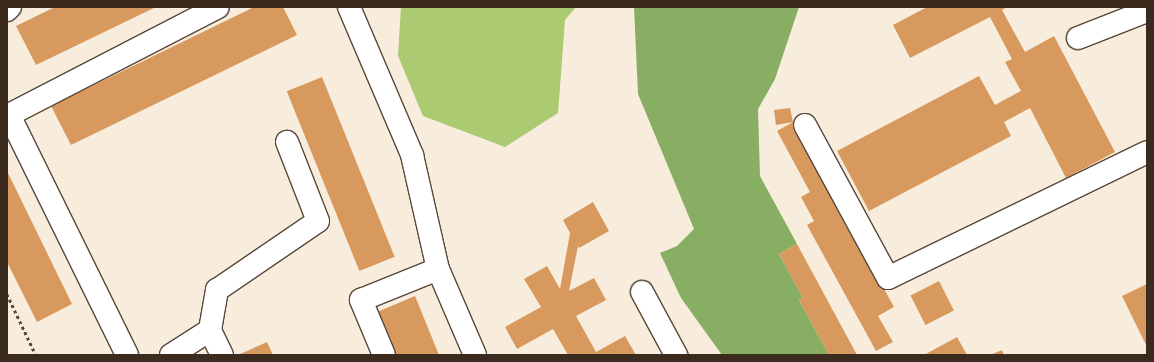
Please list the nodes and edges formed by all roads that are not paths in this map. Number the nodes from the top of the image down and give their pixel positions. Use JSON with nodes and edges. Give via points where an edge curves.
{"nodes":[{"id":1,"x":10,"y":7,"type":"edge"},
{"id":2,"x":218,"y":7,"type":"edge"},
{"id":3,"x":349,"y":7,"type":"edge"},
{"id":4,"x":7,"y":10,"type":"edge"},
{"id":5,"x":1147,"y":11,"type":"edge"},
{"id":6,"x":1078,"y":38,"type":"dead end"},
{"id":7,"x":8,"y":116,"type":"edge"},
{"id":8,"x":805,"y":125,"type":"dead end"},
{"id":9,"x":288,"y":142,"type":"dead end"},
{"id":10,"x":1147,"y":152,"type":"edge"},
{"id":11,"x":438,"y":269,"type":"junction"},
{"id":12,"x":642,"y":292,"type":"dead end"},
{"id":13,"x":210,"y":330,"type":"junction"},
{"id":14,"x":127,"y":355,"type":"edge"},
{"id":15,"x":172,"y":355,"type":"edge"},
{"id":16,"x":222,"y":355,"type":"edge"},
{"id":17,"x":384,"y":355,"type":"edge"},
{"id":18,"x":475,"y":355,"type":"edge"},
{"id":19,"x":676,"y":355,"type":"edge"}],
"edges":[{"from":1,"to":4,"type":"lane"},
{"from":2,"to":7,"type":"lane"},
{"from":3,"to":11,"type":"lane","via":[[412,155]]},
{"from":5,"to":6,"type":"lane"},
{"from":7,"to":14,"type":"lane"},
{"from":8,"to":10,"type":"lane","via":[[888,278]]},
{"from":9,"to":13,"type":"lane","via":[[318,221],[217,290]]},
{"from":11,"to":17,"type":"lane","via":[[360,300]]},
{"from":11,"to":18,"type":"lane"},
{"from":12,"to":19,"type":"lane"},
{"from":13,"to":15,"type":"lane"},
{"from":13,"to":16,"type":"lane"}]}
